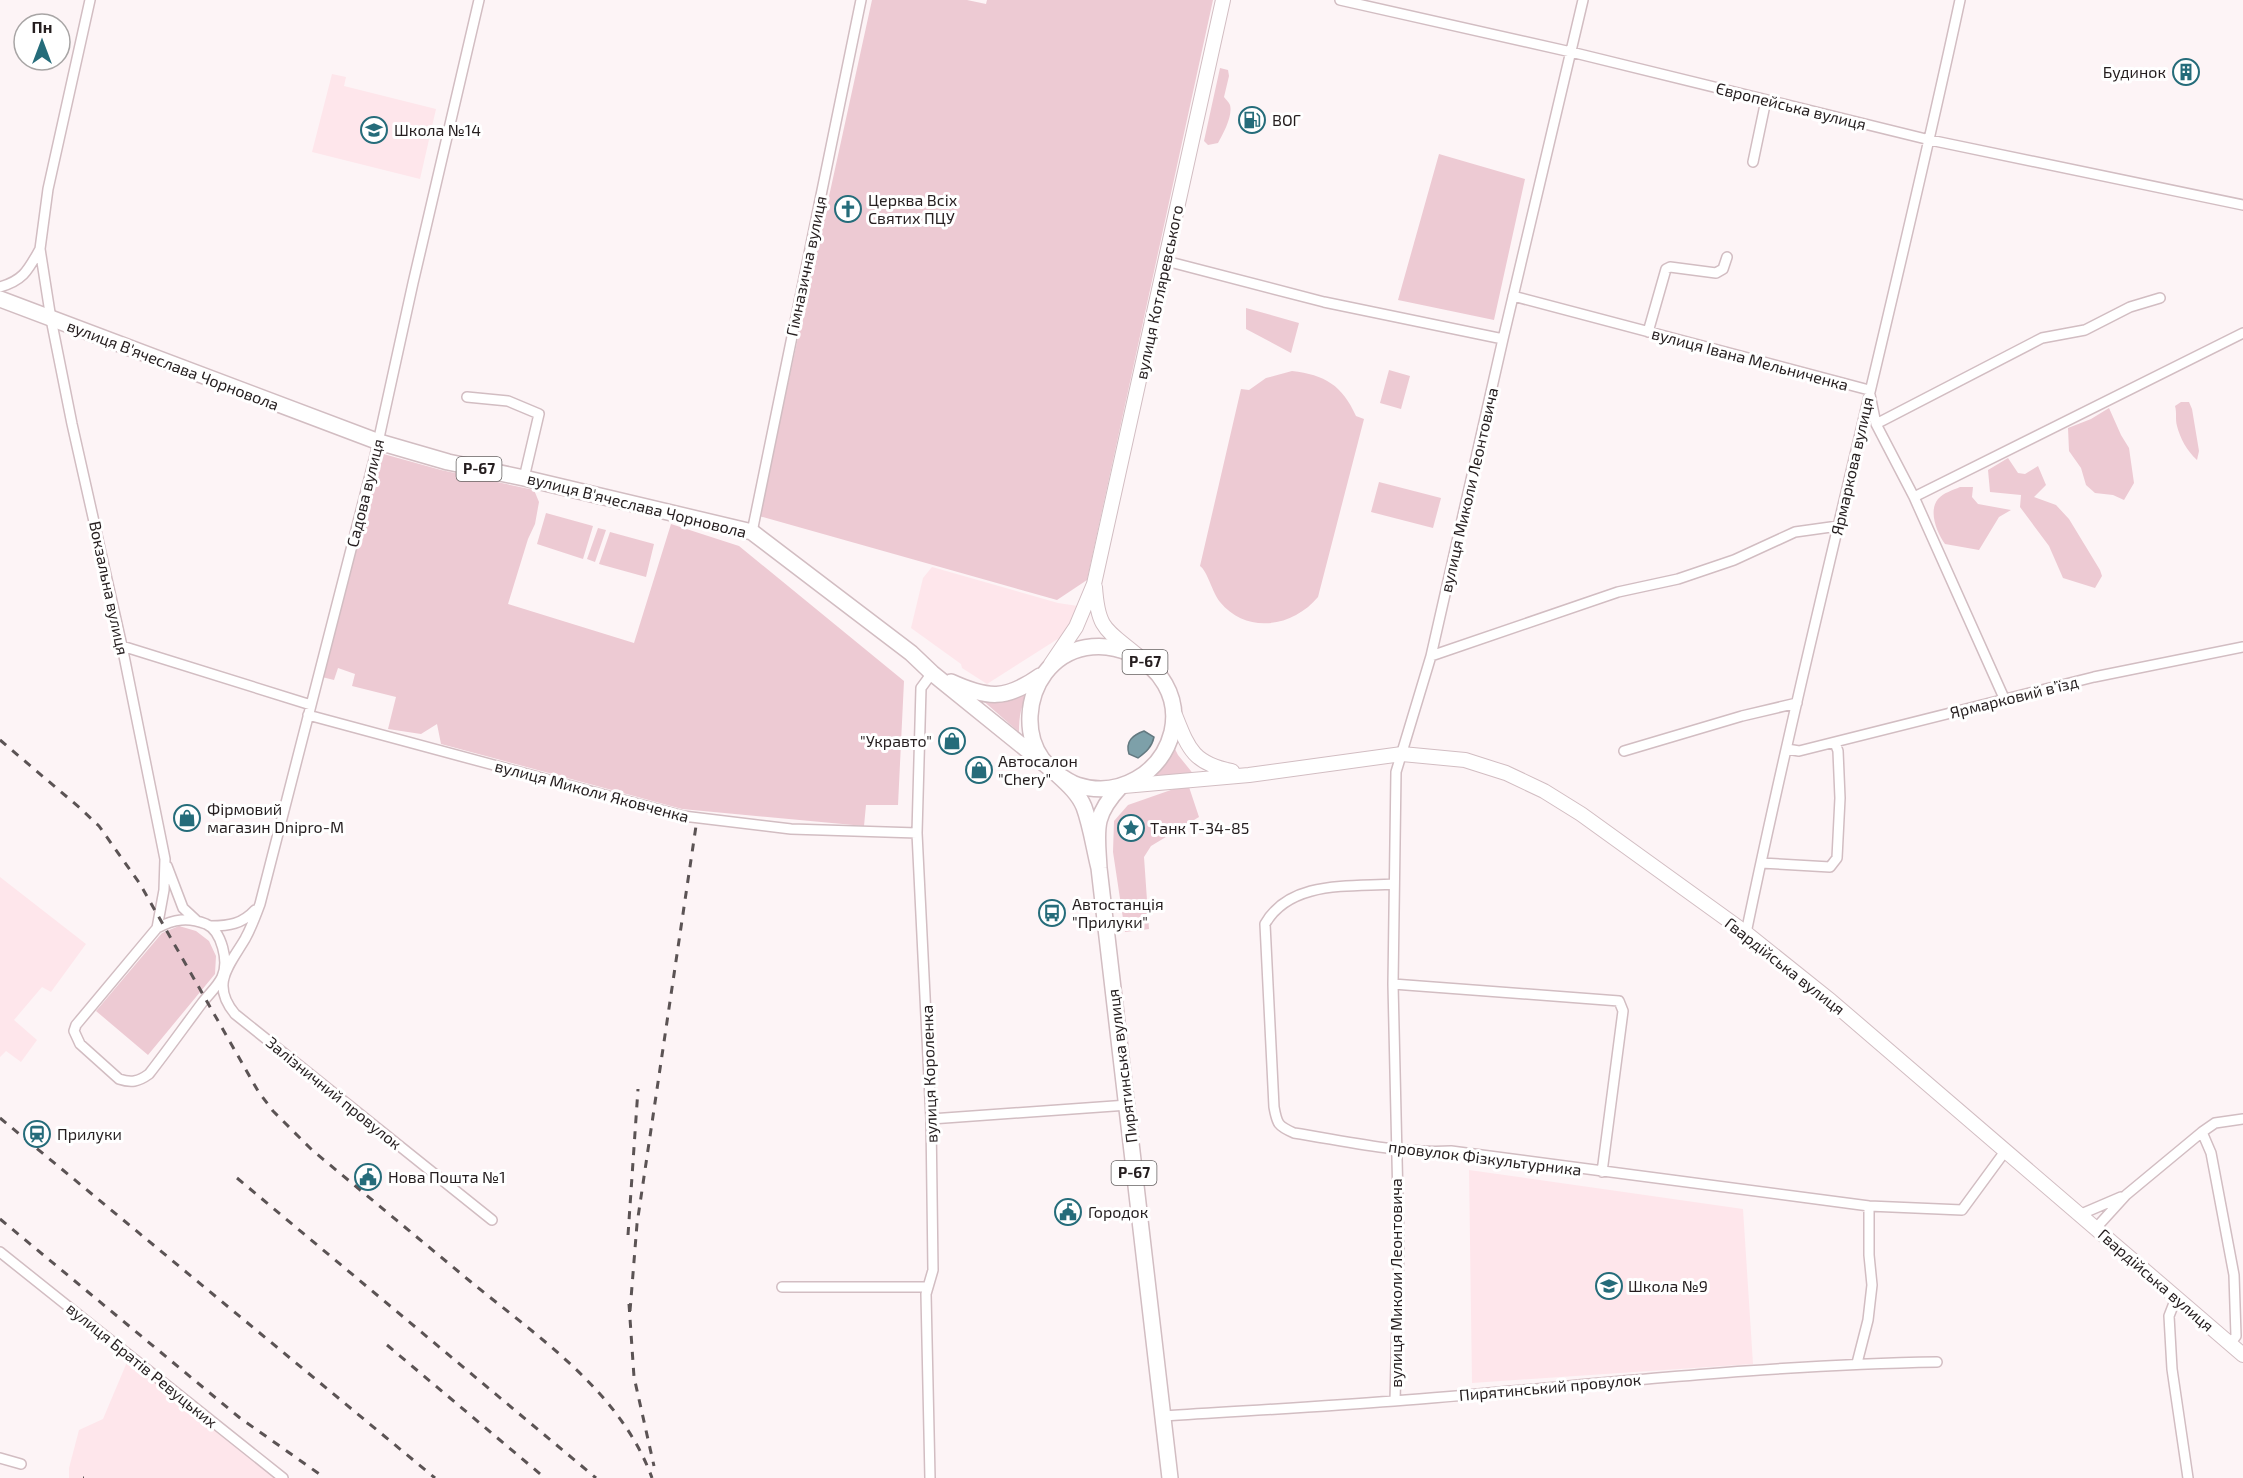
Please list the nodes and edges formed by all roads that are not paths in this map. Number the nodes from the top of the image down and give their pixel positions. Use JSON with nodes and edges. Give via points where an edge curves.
{"nodes":[{"id":1,"x":90,"y":0,"type":"edge"},
{"id":2,"x":478,"y":0,"type":"edge"},
{"id":3,"x":861,"y":0,"type":"edge"},
{"id":4,"x":1223,"y":0,"type":"edge"},
{"id":5,"x":1340,"y":0,"type":"edge"},
{"id":6,"x":1583,"y":0,"type":"edge"},
{"id":7,"x":1960,"y":0,"type":"edge"},
{"id":8,"x":1571,"y":52,"type":"junction"},
{"id":9,"x":1766,"y":100,"type":"junction"},
{"id":10,"x":1930,"y":140,"type":"junction"},
{"id":11,"x":1754,"y":162,"type":"dead end"},
{"id":12,"x":2243,"y":205,"type":"edge"},
{"id":13,"x":40,"y":249,"type":"junction"},
{"id":14,"x":1727,"y":257,"type":"dead end"},
{"id":15,"x":1166,"y":261,"type":"junction"},
{"id":16,"x":0,"y":286,"type":"edge"},
{"id":17,"x":1513,"y":296,"type":"junction"},
{"id":18,"x":2160,"y":298,"type":"dead end"},
{"id":19,"x":0,"y":299,"type":"edge"},
{"id":20,"x":51,"y":319,"type":"junction"},
{"id":21,"x":1647,"y":332,"type":"junction"},
{"id":22,"x":2243,"y":333,"type":"edge"},
{"id":23,"x":1503,"y":339,"type":"junction"},
{"id":24,"x":1869,"y":390,"type":"junction"},
{"id":25,"x":467,"y":397,"type":"dead end"},
{"id":26,"x":1876,"y":424,"type":"junction"},
{"id":27,"x":378,"y":442,"type":"junction"},
{"id":28,"x":524,"y":478,"type":"junction"},
{"id":29,"x":1914,"y":496,"type":"junction"},
{"id":30,"x":1838,"y":526,"type":"junction"},
{"id":31,"x":752,"y":532,"type":"junction"},
{"id":32,"x":1095,"y":585,"type":"junction"},
{"id":33,"x":122,"y":646,"type":"junction"},
{"id":34,"x":2243,"y":647,"type":"edge"},
{"id":35,"x":1431,"y":656,"type":"junction"},
{"id":36,"x":1140,"y":657,"type":"junction"},
{"id":37,"x":932,"y":673,"type":"junction"},
{"id":38,"x":1045,"y":673,"type":"junction"},
{"id":39,"x":2004,"y":698,"type":"junction"},
{"id":40,"x":1797,"y":703,"type":"junction"},
{"id":41,"x":1173,"y":709,"type":"junction"},
{"id":42,"x":309,"y":710,"type":"junction"},
{"id":43,"x":1835,"y":743,"type":"junction"},
{"id":44,"x":1786,"y":748,"type":"junction"},
{"id":45,"x":1624,"y":751,"type":"dead end"},
{"id":46,"x":1402,"y":754,"type":"junction"},
{"id":47,"x":1057,"y":774,"type":"junction"},
{"id":48,"x":1249,"y":775,"type":"junction"},
{"id":49,"x":1120,"y":787,"type":"junction"},
{"id":50,"x":917,"y":833,"type":"junction"},
{"id":51,"x":165,"y":858,"type":"junction"},
{"id":52,"x":1761,"y":863,"type":"junction"},
{"id":53,"x":1099,"y":868,"type":"junction"},
{"id":54,"x":1394,"y":884,"type":"junction"},
{"id":55,"x":260,"y":904,"type":"junction"},
{"id":56,"x":197,"y":921,"type":"junction"},
{"id":57,"x":211,"y":926,"type":"junction"},
{"id":58,"x":157,"y":928,"type":"junction"},
{"id":59,"x":1746,"y":933,"type":"junction"},
{"id":60,"x":223,"y":976,"type":"junction"},
{"id":61,"x":1394,"y":984,"type":"junction"},
{"id":62,"x":1128,"y":1105,"type":"junction"},
{"id":63,"x":931,"y":1119,"type":"junction"},
{"id":64,"x":2243,"y":1119,"type":"edge"},
{"id":65,"x":2202,"y":1132,"type":"junction"},
{"id":66,"x":1396,"y":1149,"type":"junction"},
{"id":67,"x":2006,"y":1150,"type":"junction"},
{"id":68,"x":1602,"y":1172,"type":"junction"},
{"id":69,"x":2126,"y":1195,"type":"junction"},
{"id":70,"x":1869,"y":1206,"type":"junction"},
{"id":71,"x":2079,"y":1215,"type":"junction"},
{"id":72,"x":492,"y":1220,"type":"dead end"},
{"id":73,"x":2096,"y":1228,"type":"junction"},
{"id":74,"x":0,"y":1252,"type":"edge"},
{"id":75,"x":782,"y":1287,"type":"dead end"},
{"id":76,"x":928,"y":1287,"type":"junction"},
{"id":77,"x":2176,"y":1298,"type":"junction"},
{"id":78,"x":2230,"y":1344,"type":"junction"},
{"id":79,"x":2243,"y":1355,"type":"edge"},
{"id":80,"x":1937,"y":1362,"type":"dead end"},
{"id":81,"x":1857,"y":1364,"type":"junction"},
{"id":82,"x":1395,"y":1401,"type":"junction"},
{"id":83,"x":1164,"y":1416,"type":"junction"},
{"id":84,"x":0,"y":1458,"type":"edge"},
{"id":85,"x":21,"y":1464,"type":"dead end"},
{"id":86,"x":283,"y":1478,"type":"edge"},
{"id":87,"x":930,"y":1478,"type":"edge"},
{"id":88,"x":1170,"y":1478,"type":"edge"},
{"id":89,"x":2188,"y":1478,"type":"edge"}],
"edges":[{"from":1,"to":13,"type":"street","name":"Вокзальна вулиця","via":[[48,189]]},
{"from":2,"to":27,"type":"street","name":"Садова вулиця"},
{"from":3,"to":31,"type":"street","name":"Гімназична вулиця"},
{"from":4,"to":15,"type":"main road","name":"вулиця Котляревського"},
{"from":5,"to":8,"type":"street","name":"Європейська вулиця"},
{"from":6,"to":8,"type":"street","name":"вулиця Миколи Леонтовича"},
{"from":7,"to":10,"type":"street","name":"Ярмаркова вулиця"},
{"from":8,"to":9,"type":"street","name":"Європейська вулиця"},
{"from":8,"to":17,"type":"street","name":"вулиця Миколи Леонтовича"},
{"from":9,"to":10,"type":"street","name":"Європейська вулиця"},
{"from":9,"to":11,"type":"street"},
{"from":10,"to":12,"type":"street","name":"Європейська вулиця"},
{"from":10,"to":24,"type":"street","name":"Ярмаркова вулиця"},
{"from":13,"to":16,"type":"street","name":"Вокзальна вулиця","via":[[27,272],[16,282]]},
{"from":13,"to":20,"type":"street","name":"Вокзальна вулиця"},
{"from":14,"to":21,"type":"street","via":[[1723,269],[1716,273],[1666,269]]},
{"from":15,"to":23,"type":"street","via":[[1324,302]]},
{"from":15,"to":32,"type":"main road","name":"вулиця Котляревського"},
{"from":17,"to":21,"type":"street","name":"вулиця Івана Мельниченка"},
{"from":17,"to":23,"type":"street","name":"вулиця Миколи Леонтовича"},
{"from":18,"to":26,"type":"street","via":[[2130,307],[2085,330],[2042,338]]},
{"from":19,"to":20,"type":"main road","name":"вулиця В'ячеслава Чорновола","number":"Р-67"},
{"from":20,"to":27,"type":"main road","name":"вулиця В'ячеслава Чорновола","number":"Р-67"},
{"from":20,"to":33,"type":"street","name":"Вокзальна вулиця"},
{"from":21,"to":24,"type":"street","name":"вулиця Івана Мельниченка"},
{"from":22,"to":29,"type":"street"},
{"from":23,"to":35,"type":"street","name":"вулиця Миколи Леонтовича"},
{"from":24,"to":26,"type":"street","name":"вулиця Івана Мельниченка"},
{"from":24,"to":30,"type":"street","name":"Ярмаркова вулиця"},
{"from":25,"to":28,"type":"street","via":[[508,401],[539,414]]},
{"from":26,"to":29,"type":"street","name":"вулиця Івана Мельниченка"},
{"from":27,"to":28,"type":"main road","name":"вулиця В'ячеслава Чорновола","number":"Р-67"},
{"from":27,"to":42,"type":"street","name":"Садова вулиця"},
{"from":28,"to":31,"type":"main road","name":"вулиця В'ячеслава Чорновола","number":"Р-67"},
{"from":29,"to":39,"type":"street","name":"вулиця Івана Мельниченка"},
{"from":30,"to":35,"type":"street","via":[[1795,532],[1734,560],[1678,579],[1618,592]]},
{"from":30,"to":40,"type":"street","name":"Ярмаркова вулиця"},
{"from":31,"to":37,"type":"main road","name":"вулиця В'ячеслава Чорновола","number":"Р-67"},
{"from":32,"to":36,"type":"main road","via":[[1096,611],[1102,626]]},
{"from":32,"to":38,"type":"main road","via":[[1076,627]]},
{"from":33,"to":42,"type":"street","name":"вулиця Миколи Яковченка"},
{"from":33,"to":51,"type":"street","name":"Вокзальна вулиця"},
{"from":34,"to":39,"type":"street","name":"Ярмарковий вʼїзд"},
{"from":35,"to":46,"type":"street","name":"вулиця Миколи Леонтовича"},
{"from":36,"to":38,"type":"main road","number":"Р-67","via":[[1100,646],[1060,659]]},
{"from":36,"to":41,"type":"main road","number":"Р-67","via":[[1156,671]]},
{"from":37,"to":38,"type":"main road","number":"Р-67","via":[[989,695],[1022,689]]},
{"from":37,"to":47,"type":"main road","number":"Р-67"},
{"from":37,"to":50,"type":"street","name":"вулиця Короленка","via":[[921,688]]},
{"from":38,"to":47,"type":"main road","number":"Р-67","via":[[1034,693],[1029,715],[1032,737],[1042,758]]},
{"from":39,"to":43,"type":"street","name":"Ярмарковий вʼїзд"},
{"from":40,"to":44,"type":"street","name":"Ярмаркова вулиця"},
{"from":40,"to":45,"type":"street"},
{"from":41,"to":48,"type":"main road","via":[[1185,740],[1198,759]]},
{"from":41,"to":49,"type":"main road","number":"Р-67","via":[[1172,730],[1160,758],[1139,779]]},
{"from":42,"to":50,"type":"street","name":"вулиця Миколи Яковченка","via":[[683,816],[791,829]]},
{"from":42,"to":55,"type":"street","name":"Садова вулиця"},
{"from":43,"to":44,"type":"street","name":"Ярмарковий вʼїзд","via":[[1799,751]]},
{"from":43,"to":52,"type":"street","via":[[1840,798],[1837,858],[1830,867]]},
{"from":44,"to":52,"type":"street","name":"Ярмаркова вулиця"},
{"from":46,"to":48,"type":"main road","name":"Гвардійська вулиця"},
{"from":46,"to":54,"type":"street","name":"вулиця Миколи Леонтовича","via":[[1396,772]]},
{"from":46,"to":59,"type":"main road","name":"Гвардійська вулиця","via":[[1465,760],[1544,791]]},
{"from":47,"to":49,"type":"main road","number":"Р-67","via":[[1077,785],[1098,789]]},
{"from":47,"to":53,"type":"main road","number":"Р-67","via":[[1084,806]]},
{"from":48,"to":49,"type":"main road","name":"Гвардійська вулиця"},
{"from":49,"to":53,"type":"main road","number":"Р-67","via":[[1100,812]]},
{"from":50,"to":63,"type":"street","name":"вулиця Короленка"},
{"from":51,"to":56,"type":"street","via":[[183,908]]},
{"from":51,"to":58,"type":"street","name":"Вокзальна вулиця"},
{"from":52,"to":59,"type":"street","name":"Ярмаркова вулиця"},
{"from":53,"to":62,"type":"main road","name":"Пирятинська вулиця","number":"Р-67"},
{"from":54,"to":61,"type":"street","name":"вулиця Миколи Леонтовича"},
{"from":54,"to":66,"type":"street","name":"провулок Фізкультурника","via":[[1318,889],[1290,897],[1271,912],[1264,939],[1277,1122],[1294,1132]]},
{"from":55,"to":57,"type":"street","via":[[248,918],[237,923]]},
{"from":55,"to":60,"type":"street","name":"Садова вулиця"},
{"from":56,"to":57,"type":"street"},
{"from":56,"to":58,"type":"street","via":[[172,920]]},
{"from":57,"to":60,"type":"street","via":[[220,937]]},
{"from":58,"to":60,"type":"street","name":"Вокзальна вулиця","via":[[74,1031],[80,1044],[119,1078],[134,1082],[149,1074]]},
{"from":59,"to":67,"type":"main road","name":"Гвардійська вулиця"},
{"from":60,"to":72,"type":"street","name":"Залізничний провулок","via":[[225,998],[235,1014]]},
{"from":61,"to":66,"type":"street","name":"вулиця Миколи Леонтовича"},
{"from":61,"to":68,"type":"street","via":[[1619,1001],[1623,1011]]},
{"from":62,"to":63,"type":"street"},
{"from":62,"to":83,"type":"main road","name":"Пирятинська вулиця","number":"Р-67"},
{"from":63,"to":76,"type":"street","name":"вулиця Короленка","via":[[933,1270]]},
{"from":64,"to":65,"type":"street","via":[[2215,1123]]},
{"from":65,"to":69,"type":"street"},
{"from":65,"to":78,"type":"street","via":[[2211,1153],[2234,1275],[2236,1336]]},
{"from":66,"to":68,"type":"street","name":"провулок Фізкультурника","via":[[1451,1151]]},
{"from":66,"to":82,"type":"street","name":"вулиця Миколи Леонтовича","via":[[1399,1245]]},
{"from":67,"to":70,"type":"street","name":"провулок Фізкультурника","via":[[1962,1210]]},
{"from":67,"to":71,"type":"main road","name":"Гвардійська вулиця"},
{"from":68,"to":70,"type":"street","name":"провулок Фізкультурника"},
{"from":69,"to":71,"type":"street"},
{"from":69,"to":73,"type":"street"},
{"from":70,"to":81,"type":"street","via":[[1872,1285]]},
{"from":71,"to":73,"type":"main road","name":"Гвардійська вулиця"},
{"from":73,"to":77,"type":"main road","name":"Гвардійська вулиця"},
{"from":74,"to":86,"type":"street","name":"вулиця Братів Ревуцьких"},
{"from":75,"to":76,"type":"street"},
{"from":76,"to":87,"type":"street","name":"вулиця Короленка"},
{"from":77,"to":78,"type":"main road","name":"Гвардійська вулиця"},
{"from":77,"to":89,"type":"street","via":[[2169,1316],[2172,1369]]},
{"from":78,"to":79,"type":"main road","name":"Гвардійська вулиця"},
{"from":80,"to":81,"type":"street","name":"Пирятинський провулок"},
{"from":81,"to":82,"type":"street","name":"Пирятинський провулок"},
{"from":82,"to":83,"type":"street","name":"Пирятинський провулок"},
{"from":83,"to":88,"type":"main road","name":"Пирятинська вулиця","number":"Р-67"},
{"from":84,"to":85,"type":"street"}]}
